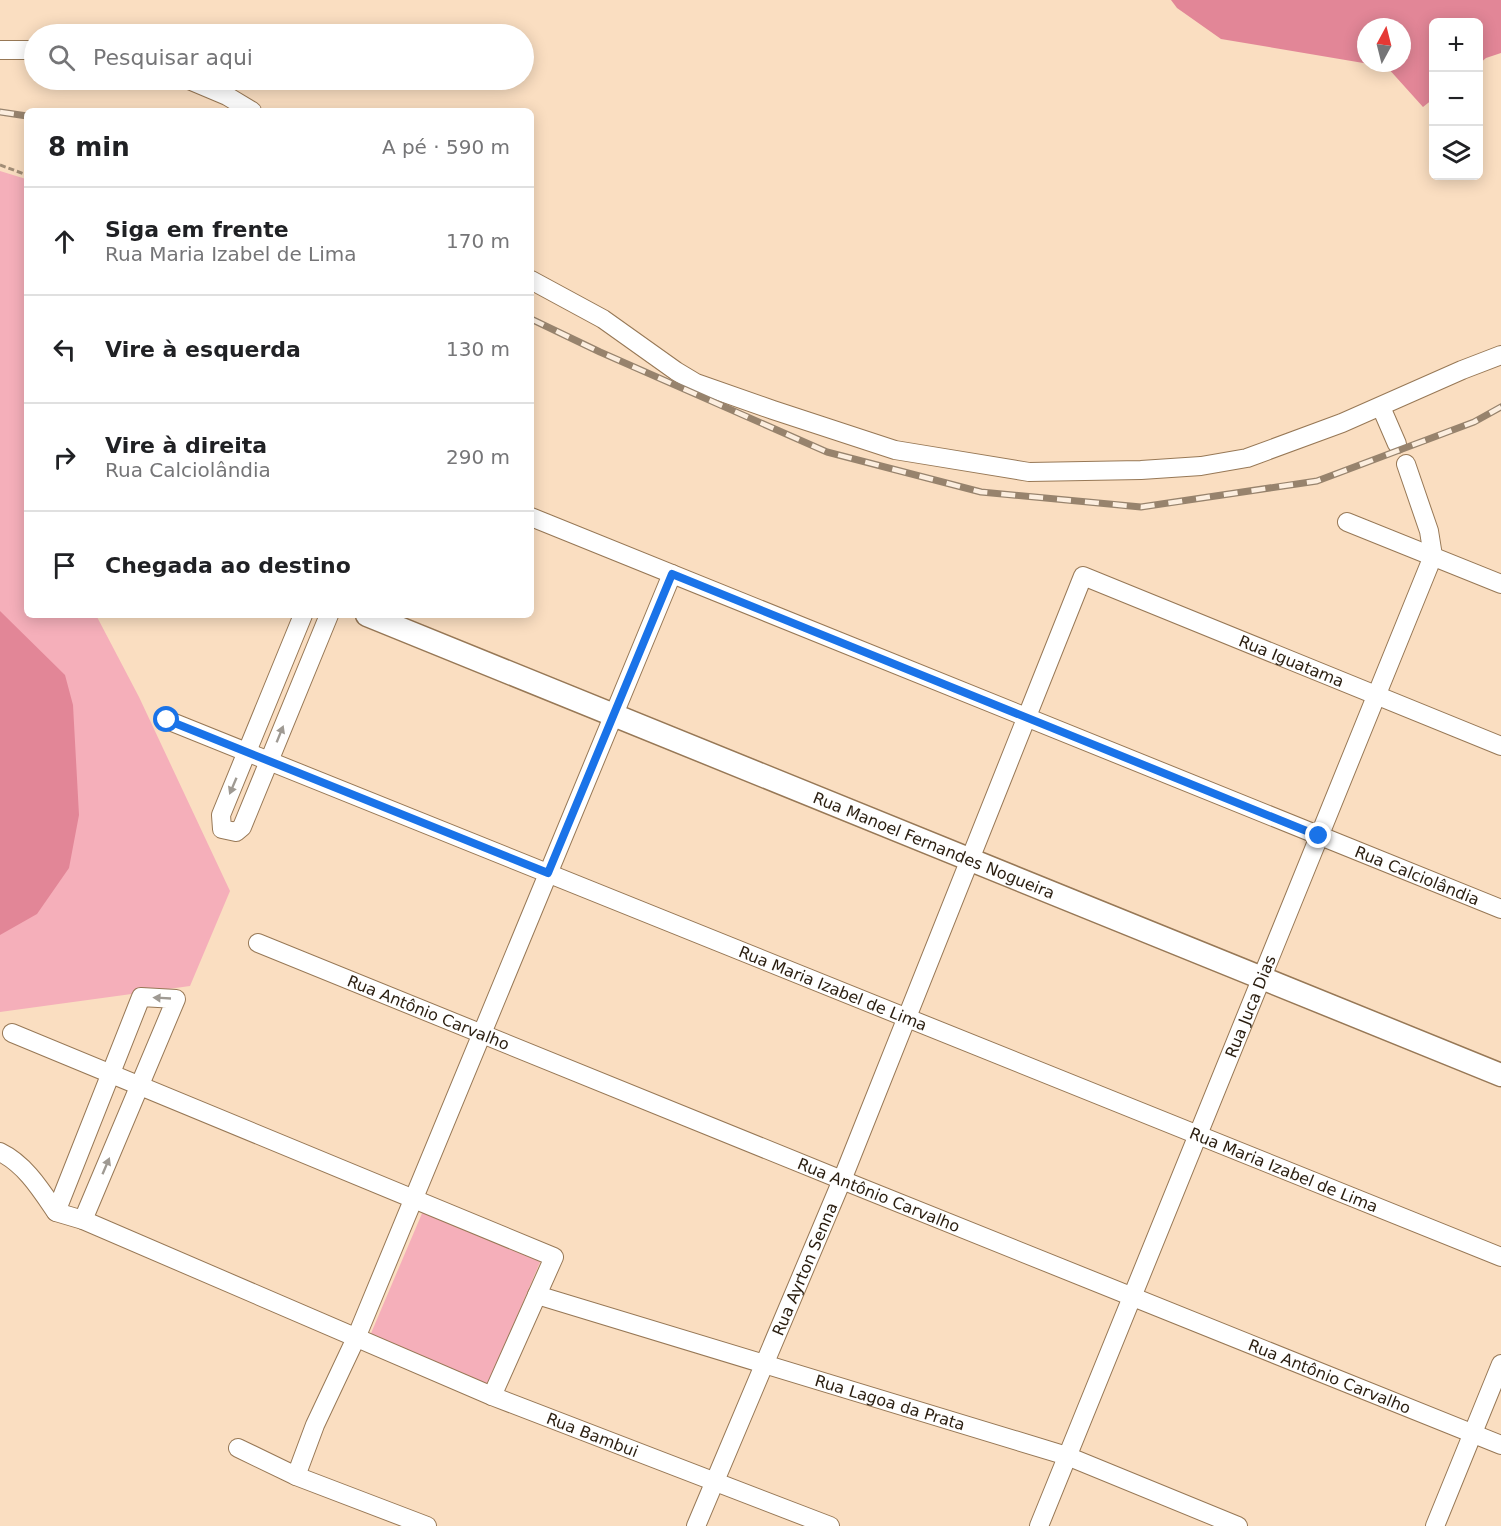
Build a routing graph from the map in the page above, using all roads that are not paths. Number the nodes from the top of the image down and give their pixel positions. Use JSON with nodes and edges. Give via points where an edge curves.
{"nodes":[{"id":1,"x":0,"y":50,"type":"edge"},
{"id":2,"x":24,"y":50,"type":"edge"},
{"id":3,"x":213,"y":90,"type":"edge"},
{"id":4,"x":247,"y":108,"type":"edge"},
{"id":5,"x":534,"y":282,"type":"edge"},
{"id":6,"x":1501,"y":355,"type":"edge"},
{"id":7,"x":1381,"y":407,"type":"junction"},
{"id":8,"x":1397,"y":444,"type":"dead end"},
{"id":9,"x":1406,"y":464,"type":"dead end"},
{"id":10,"x":534,"y":518,"type":"edge"},
{"id":11,"x":1347,"y":522,"type":"dead end"},
{"id":12,"x":1433,"y":556,"type":"junction"},
{"id":13,"x":672,"y":574,"type":"junction"},
{"id":14,"x":1083,"y":576,"type":"joint"},
{"id":15,"x":1501,"y":584,"type":"edge"},
{"id":16,"x":302,"y":618,"type":"edge"},
{"id":17,"x":328,"y":618,"type":"edge"},
{"id":18,"x":374,"y":618,"type":"edge"},
{"id":19,"x":1376,"y":695,"type":"junction"},
{"id":20,"x":614,"y":715,"type":"junction"},
{"id":21,"x":1027,"y":717,"type":"junction"},
{"id":22,"x":167,"y":720,"type":"dead end"},
{"id":23,"x":1501,"y":746,"type":"edge"},
{"id":24,"x":247,"y":752,"type":"junction"},
{"id":25,"x":269,"y":761,"type":"junction"},
{"id":26,"x":1319,"y":836,"type":"junction"},
{"id":27,"x":970,"y":859,"type":"junction"},
{"id":28,"x":548,"y":873,"type":"junction"},
{"id":29,"x":1501,"y":909,"type":"edge"},
{"id":30,"x":258,"y":943,"type":"dead end"},
{"id":31,"x":1261,"y":978,"type":"junction"},
{"id":32,"x":907,"y":1017,"type":"junction"},
{"id":33,"x":12,"y":1033,"type":"dead end"},
{"id":34,"x":482,"y":1034,"type":"junction"},
{"id":35,"x":111,"y":1074,"type":"junction"},
{"id":36,"x":1501,"y":1076,"type":"edge"},
{"id":37,"x":140,"y":1085,"type":"junction"},
{"id":38,"x":1198,"y":1134,"type":"junction"},
{"id":39,"x":0,"y":1152,"type":"edge"},
{"id":40,"x":842,"y":1180,"type":"junction"},
{"id":41,"x":414,"y":1199,"type":"junction"},
{"id":42,"x":56,"y":1212,"type":"junction"},
{"id":43,"x":83,"y":1220,"type":"junction"},
{"id":44,"x":1501,"y":1257,"type":"edge"},
{"id":45,"x":537,"y":1296,"type":"junction"},
{"id":46,"x":1132,"y":1297,"type":"junction"},
{"id":47,"x":356,"y":1338,"type":"junction"},
{"id":48,"x":764,"y":1364,"type":"junction"},
{"id":49,"x":1501,"y":1364,"type":"edge"},
{"id":50,"x":492,"y":1396,"type":"junction"},
{"id":51,"x":1473,"y":1434,"type":"junction"},
{"id":52,"x":1501,"y":1445,"type":"edge"},
{"id":53,"x":238,"y":1448,"type":"dead end"},
{"id":54,"x":1067,"y":1456,"type":"junction"},
{"id":55,"x":296,"y":1476,"type":"junction"},
{"id":56,"x":715,"y":1480,"type":"junction"},
{"id":57,"x":427,"y":1526,"type":"edge"},
{"id":58,"x":696,"y":1526,"type":"edge"},
{"id":59,"x":830,"y":1526,"type":"edge"},
{"id":60,"x":1039,"y":1526,"type":"edge"},
{"id":61,"x":1238,"y":1526,"type":"edge"},
{"id":62,"x":1435,"y":1526,"type":"edge"}],
"edges":[{"from":1,"to":2,"type":"street"},
{"from":3,"to":4,"type":"street"},
{"from":5,"to":7,"type":"street","via":[[603,319],[696,383],[895,450],[1029,472],[1141,470],[1248,458]]},
{"from":6,"to":7,"type":"street"},
{"from":7,"to":8,"type":"street"},
{"from":9,"to":12,"type":"street","via":[[1429,531]]},
{"from":10,"to":13,"type":"street","name":"Rua Calciolândia"},
{"from":11,"to":12,"type":"street"},
{"from":12,"to":15,"type":"street"},
{"from":12,"to":19,"type":"street","name":"Rua Juca Dias"},
{"from":13,"to":20,"type":"street"},
{"from":13,"to":21,"type":"street","name":"Rua Calciolândia"},
{"from":14,"to":19,"type":"street","name":"Rua Iguatama"},
{"from":14,"to":21,"type":"street","name":"Rua Ayrton Senna"},
{"from":16,"to":24,"type":"street"},
{"from":25,"to":17,"type":"street","one_way":true},
{"from":18,"to":20,"type":"street","name":"Rua Manoel Fernandes Nogueira"},
{"from":19,"to":23,"type":"street","name":"Rua Iguatama"},
{"from":19,"to":26,"type":"street","name":"Rua Juca Dias"},
{"from":20,"to":27,"type":"street","name":"Rua Manoel Fernandes Nogueira"},
{"from":20,"to":28,"type":"street"},
{"from":21,"to":26,"type":"street","name":"Rua Calciolândia"},
{"from":21,"to":27,"type":"street","name":"Rua Ayrton Senna"},
{"from":22,"to":24,"type":"street","name":"Rua Maria Izabel de Lima"},
{"from":24,"to":25,"type":"street","name":"Rua Maria Izabel de Lima"},
{"from":24,"to":25,"type":"street","one_way":true,"via":[[220,815],[222,829],[236,832],[242,828]]},
{"from":25,"to":28,"type":"street","name":"Rua Maria Izabel de Lima"},
{"from":26,"to":29,"type":"street","name":"Rua Calciolândia"},
{"from":26,"to":31,"type":"street","name":"Rua Juca Dias"},
{"from":27,"to":31,"type":"street","name":"Rua Manoel Fernandes Nogueira"},
{"from":27,"to":32,"type":"street","name":"Rua Ayrton Senna"},
{"from":28,"to":32,"type":"street","name":"Rua Maria Izabel de Lima"},
{"from":28,"to":34,"type":"street"},
{"from":30,"to":34,"type":"street","name":"Rua Antônio Carvalho"},
{"from":31,"to":36,"type":"street","name":"Rua Manoel Fernandes Nogueira"},
{"from":31,"to":38,"type":"street","name":"Rua Juca Dias"},
{"from":32,"to":38,"type":"street","name":"Rua Maria Izabel de Lima"},
{"from":32,"to":40,"type":"street","name":"Rua Ayrton Senna"},
{"from":33,"to":35,"type":"street"},
{"from":34,"to":40,"type":"street","name":"Rua Antônio Carvalho"},
{"from":34,"to":41,"type":"street"},
{"from":35,"to":37,"type":"street"},
{"from":37,"to":35,"type":"street","one_way":true,"via":[[176,999],[141,997]]},
{"from":35,"to":42,"type":"street"},
{"from":37,"to":41,"type":"street"},
{"from":43,"to":37,"type":"street","one_way":true},
{"from":38,"to":44,"type":"street","name":"Rua Maria Izabel de Lima"},
{"from":38,"to":46,"type":"street","name":"Rua Juca Dias"},
{"from":39,"to":42,"type":"street","via":[[15,1161]]},
{"from":40,"to":46,"type":"street","name":"Rua Antônio Carvalho"},
{"from":40,"to":48,"type":"street","name":"Rua Ayrton Senna"},
{"from":41,"to":45,"type":"street","via":[[554,1257]]},
{"from":41,"to":47,"type":"street"},
{"from":42,"to":43,"type":"street","name":"Rua Bambui"},
{"from":43,"to":47,"type":"street","name":"Rua Bambui"},
{"from":45,"to":48,"type":"street","name":"Rua Lagoa da Prata"},
{"from":45,"to":50,"type":"street"},
{"from":46,"to":51,"type":"street","name":"Rua Antônio Carvalho"},
{"from":46,"to":54,"type":"street","name":"Rua Juca Dias"},
{"from":47,"to":50,"type":"street","name":"Rua Bambui"},
{"from":47,"to":55,"type":"street"},
{"from":48,"to":54,"type":"street","name":"Rua Lagoa da Prata"},
{"from":48,"to":56,"type":"street","name":"Rua Ayrton Senna"},
{"from":49,"to":51,"type":"street"},
{"from":50,"to":56,"type":"street","name":"Rua Bambui"},
{"from":51,"to":52,"type":"street","name":"Rua Antônio Carvalho"},
{"from":51,"to":62,"type":"street"},
{"from":53,"to":55,"type":"street"},
{"from":54,"to":60,"type":"street","name":"Rua Juca Dias"},
{"from":54,"to":61,"type":"street","name":"Rua Lagoa da Prata"},
{"from":55,"to":57,"type":"street"},
{"from":56,"to":58,"type":"street","name":"Rua Ayrton Senna"},
{"from":56,"to":59,"type":"street","name":"Rua Bambui"}]}
